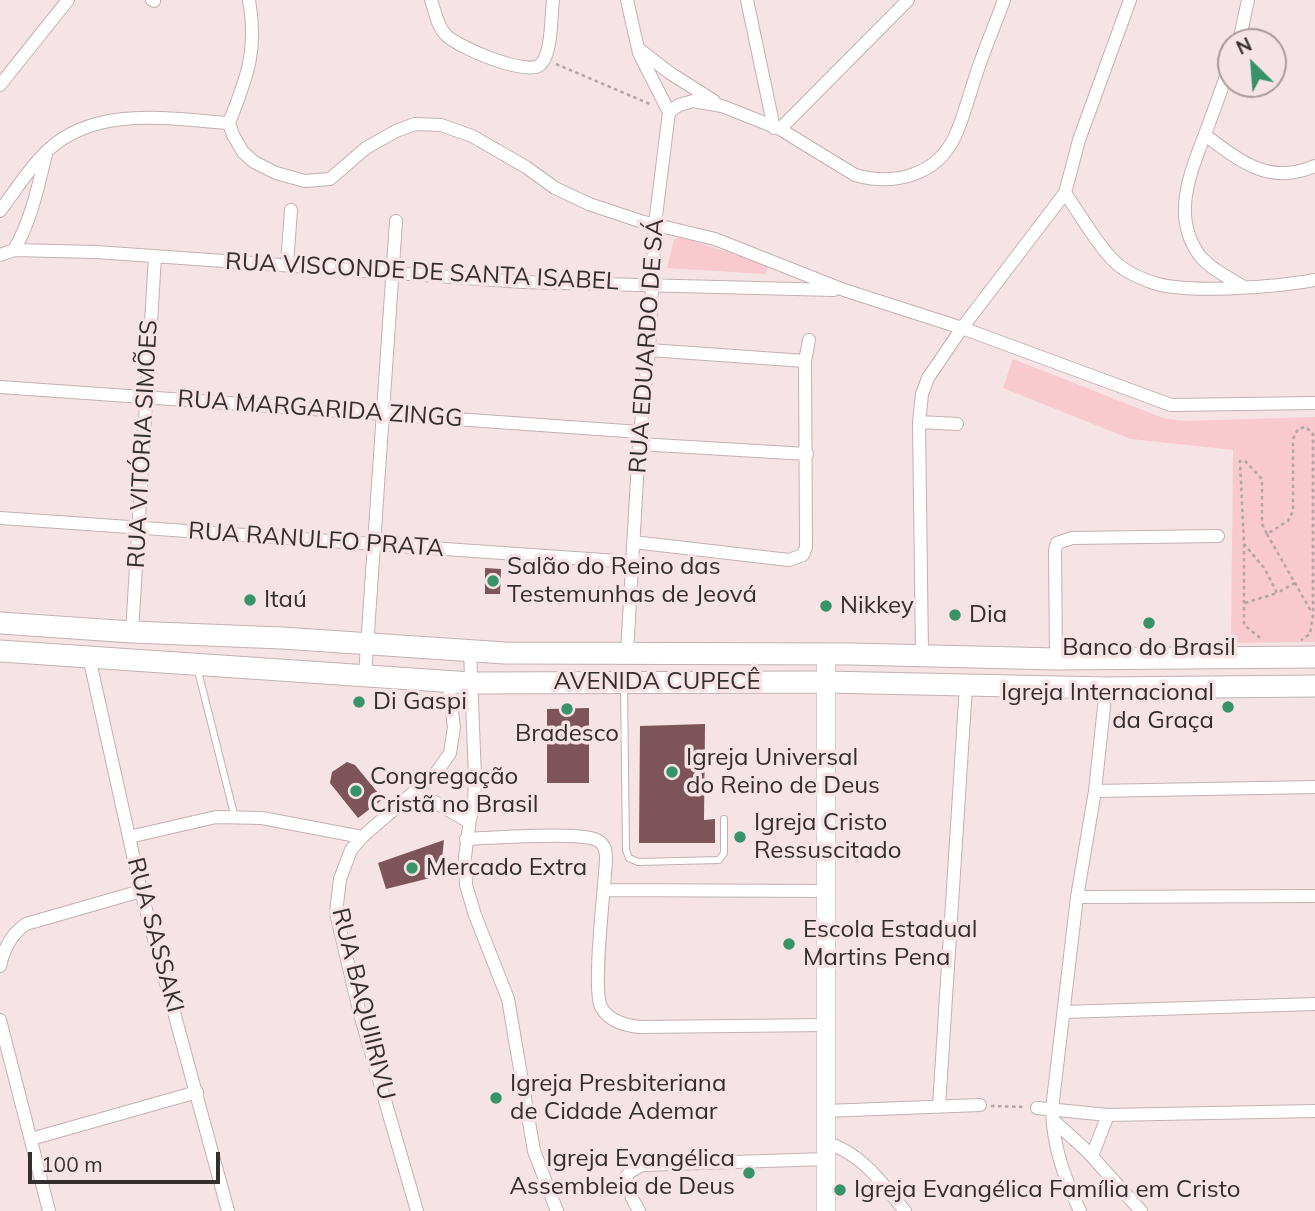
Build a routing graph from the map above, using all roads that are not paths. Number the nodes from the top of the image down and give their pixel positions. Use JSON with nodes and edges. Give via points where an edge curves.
{"nodes":[{"id":1,"x":68,"y":0,"type":"edge"},
{"id":2,"x":249,"y":0,"type":"edge"},
{"id":3,"x":431,"y":0,"type":"edge"},
{"id":4,"x":553,"y":0,"type":"edge"},
{"id":5,"x":627,"y":0,"type":"edge"},
{"id":6,"x":747,"y":0,"type":"edge"},
{"id":7,"x":908,"y":0,"type":"edge"},
{"id":8,"x":1004,"y":0,"type":"edge"},
{"id":9,"x":1130,"y":0,"type":"edge"},
{"id":10,"x":1248,"y":0,"type":"edge"},
{"id":11,"x":1242,"y":28,"type":"edge"},
{"id":12,"x":637,"y":47,"type":"junction"},
{"id":13,"x":1,"y":85,"type":"edge"},
{"id":14,"x":1218,"y":98,"type":"edge"},
{"id":15,"x":722,"y":106,"type":"junction"},
{"id":16,"x":669,"y":112,"type":"junction"},
{"id":17,"x":229,"y":123,"type":"junction"},
{"id":18,"x":777,"y":128,"type":"junction"},
{"id":19,"x":1205,"y":135,"type":"junction"},
{"id":20,"x":46,"y":152,"type":"junction"},
{"id":21,"x":1315,"y":166,"type":"edge"},
{"id":22,"x":1065,"y":193,"type":"junction"},
{"id":23,"x":291,"y":210,"type":"dead end"},
{"id":24,"x":0,"y":211,"type":"edge"},
{"id":25,"x":396,"y":221,"type":"dead end"},
{"id":26,"x":655,"y":223,"type":"junction"},
{"id":27,"x":14,"y":250,"type":"junction"},
{"id":28,"x":0,"y":255,"type":"edge"},
{"id":29,"x":155,"y":257,"type":"junction"},
{"id":30,"x":287,"y":264,"type":"junction"},
{"id":31,"x":392,"y":275,"type":"junction"},
{"id":32,"x":1315,"y":280,"type":"edge"},
{"id":33,"x":652,"y":285,"type":"junction"},
{"id":34,"x":1244,"y":287,"type":"junction"},
{"id":35,"x":844,"y":290,"type":"junction"},
{"id":36,"x":962,"y":328,"type":"junction"},
{"id":37,"x":809,"y":340,"type":"dead end"},
{"id":38,"x":649,"y":350,"type":"junction"},
{"id":39,"x":805,"y":362,"type":"junction"},
{"id":40,"x":0,"y":387,"type":"edge"},
{"id":41,"x":145,"y":397,"type":"junction"},
{"id":42,"x":1315,"y":403,"type":"edge"},
{"id":43,"x":382,"y":413,"type":"junction"},
{"id":44,"x":919,"y":422,"type":"junction"},
{"id":45,"x":957,"y":424,"type":"dead end"},
{"id":46,"x":640,"y":438,"type":"junction"},
{"id":47,"x":807,"y":454,"type":"junction"},
{"id":48,"x":0,"y":518,"type":"edge"},
{"id":49,"x":138,"y":527,"type":"junction"},
{"id":50,"x":1217,"y":536,"type":"dead end"},
{"id":51,"x":634,"y":542,"type":"junction"},
{"id":52,"x":373,"y":545,"type":"junction"},
{"id":53,"x":632,"y":562,"type":"junction"},
{"id":54,"x":0,"y":623,"type":"edge"},
{"id":55,"x":132,"y":632,"type":"junction"},
{"id":56,"x":367,"y":643,"type":"junction"},
{"id":57,"x":0,"y":651,"type":"edge"},
{"id":58,"x":470,"y":651,"type":"junction"},
{"id":59,"x":627,"y":653,"type":"junction"},
{"id":60,"x":825,"y":654,"type":"junction"},
{"id":61,"x":922,"y":656,"type":"junction"},
{"id":62,"x":89,"y":657,"type":"junction"},
{"id":63,"x":1315,"y":657,"type":"edge"},
{"id":64,"x":1056,"y":659,"type":"junction"},
{"id":65,"x":197,"y":663,"type":"junction"},
{"id":66,"x":365,"y":676,"type":"junction"},
{"id":67,"x":448,"y":681,"type":"junction"},
{"id":68,"x":825,"y":682,"type":"junction"},
{"id":69,"x":471,"y":683,"type":"junction"},
{"id":70,"x":624,"y":683,"type":"junction"},
{"id":71,"x":966,"y":686,"type":"junction"},
{"id":72,"x":1315,"y":686,"type":"edge"},
{"id":73,"x":1106,"y":688,"type":"junction"},
{"id":74,"x":450,"y":753,"type":"junction"},
{"id":75,"x":475,"y":758,"type":"junction"},
{"id":76,"x":436,"y":774,"type":"junction"},
{"id":77,"x":1315,"y":787,"type":"edge"},
{"id":78,"x":1095,"y":791,"type":"junction"},
{"id":79,"x":409,"y":797,"type":"junction"},
{"id":80,"x":433,"y":801,"type":"junction"},
{"id":81,"x":235,"y":817,"type":"junction"},
{"id":82,"x":724,"y":818,"type":"dead end"},
{"id":83,"x":469,"y":822,"type":"junction"},
{"id":84,"x":129,"y":837,"type":"junction"},
{"id":85,"x":362,"y":837,"type":"junction"},
{"id":86,"x":467,"y":839,"type":"junction"},
{"id":87,"x":604,"y":890,"type":"junction"},
{"id":88,"x":141,"y":891,"type":"junction"},
{"id":89,"x":826,"y":891,"type":"junction"},
{"id":90,"x":1315,"y":896,"type":"edge"},
{"id":91,"x":1077,"y":897,"type":"junction"},
{"id":92,"x":0,"y":966,"type":"edge"},
{"id":93,"x":1315,"y":1004,"type":"edge"},
{"id":94,"x":1064,"y":1012,"type":"junction"},
{"id":95,"x":0,"y":1020,"type":"edge"},
{"id":96,"x":827,"y":1025,"type":"junction"},
{"id":97,"x":197,"y":1092,"type":"junction"},
{"id":98,"x":980,"y":1105,"type":"road end"},
{"id":99,"x":939,"y":1106,"type":"junction"},
{"id":100,"x":1037,"y":1108,"type":"road end"},
{"id":101,"x":826,"y":1111,"type":"junction"},
{"id":102,"x":1315,"y":1111,"type":"edge"},
{"id":103,"x":1053,"y":1114,"type":"junction"},
{"id":104,"x":1108,"y":1115,"type":"junction"},
{"id":105,"x":31,"y":1139,"type":"junction"},
{"id":106,"x":825,"y":1151,"type":"junction"},
{"id":107,"x":1092,"y":1156,"type":"junction"},
{"id":108,"x":49,"y":1211,"type":"edge"},
{"id":109,"x":228,"y":1211,"type":"edge"},
{"id":110,"x":417,"y":1211,"type":"edge"},
{"id":111,"x":557,"y":1211,"type":"edge"},
{"id":112,"x":639,"y":1211,"type":"edge"},
{"id":113,"x":826,"y":1211,"type":"edge"},
{"id":114,"x":905,"y":1211,"type":"edge"},
{"id":115,"x":1080,"y":1211,"type":"edge"},
{"id":116,"x":1141,"y":1211,"type":"edge"}],
"edges":[{"from":1,"to":13,"type":"street"},
{"from":2,"to":17,"type":"street","via":[[252,58]]},
{"from":3,"to":4,"type":"street","via":[[442,30],[458,45],[526,69],[539,67],[545,59]]},
{"from":5,"to":12,"type":"street"},
{"from":6,"to":18,"type":"street"},
{"from":7,"to":18,"type":"street"},
{"from":8,"to":18,"type":"street","via":[[954,139],[941,156],[915,175],[897,180],[855,175]]},
{"from":9,"to":22,"type":"street","via":[[1079,140]]},
{"from":10,"to":11,"type":"street"},
{"from":12,"to":15,"type":"street"},
{"from":12,"to":16,"type":"street"},
{"from":14,"to":19,"type":"street"},
{"from":15,"to":16,"type":"street","via":[[693,101]]},
{"from":15,"to":18,"type":"street"},
{"from":16,"to":26,"type":"street","name":"RUA EDUARDO DE SÁ"},
{"from":17,"to":20,"type":"street","via":[[113,120],[84,128]]},
{"from":17,"to":26,"type":"street","via":[[243,152],[254,162],[306,181],[330,178],[366,148],[396,131],[415,124],[441,125],[472,136],[571,196],[621,216]]},
{"from":19,"to":21,"type":"street","via":[[1243,163],[1265,171]]},
{"from":19,"to":34,"type":"street","via":[[1187,181],[1185,217],[1201,257]]},
{"from":20,"to":24,"type":"street"},
{"from":20,"to":27,"type":"street","via":[[32,209]]},
{"from":22,"to":34,"type":"street","via":[[1099,243],[1124,269],[1155,284]]},
{"from":22,"to":36,"type":"street"},
{"from":23,"to":30,"type":"street"},
{"from":25,"to":31,"type":"street"},
{"from":26,"to":33,"type":"street","name":"RUA EDUARDO DE SÁ"},
{"from":26,"to":35,"type":"street","via":[[715,239]]},
{"from":27,"to":28,"type":"street","name":"RUA VISCONDE DE SANTA ISABEL"},
{"from":27,"to":29,"type":"street","name":"RUA VISCONDE DE SANTA ISABEL"},
{"from":29,"to":30,"type":"street","name":"RUA VISCONDE DE SANTA ISABEL"},
{"from":29,"to":41,"type":"street","name":"RUA VITÓRIA SIMÕES"},
{"from":30,"to":31,"type":"street","name":"RUA VISCONDE DE SANTA ISABEL"},
{"from":31,"to":33,"type":"street","name":"RUA VISCONDE DE SANTA ISABEL"},
{"from":31,"to":43,"type":"street"},
{"from":32,"to":34,"type":"street"},
{"from":33,"to":35,"type":"street","name":"RUA VISCONDE DE SANTA ISABEL"},
{"from":33,"to":38,"type":"street","name":"RUA EDUARDO DE SÁ"},
{"from":35,"to":36,"type":"street"},
{"from":36,"to":42,"type":"street","via":[[1171,405]]},
{"from":36,"to":44,"type":"street","via":[[928,378]]},
{"from":37,"to":39,"type":"street"},
{"from":38,"to":39,"type":"street"},
{"from":38,"to":46,"type":"street","name":"RUA EDUARDO DE SÁ"},
{"from":39,"to":47,"type":"street"},
{"from":40,"to":41,"type":"street","name":"RUA MARGARIDA ZINGG"},
{"from":41,"to":43,"type":"street","name":"RUA MARGARIDA ZINGG"},
{"from":41,"to":49,"type":"street","name":"RUA VITÓRIA SIMÕES"},
{"from":43,"to":46,"type":"street","name":"RUA MARGARIDA ZINGG"},
{"from":43,"to":52,"type":"street"},
{"from":44,"to":45,"type":"street"},
{"from":44,"to":61,"type":"street"},
{"from":46,"to":47,"type":"street","name":"RUA MARGARIDA ZINGG"},
{"from":46,"to":51,"type":"street","name":"RUA EDUARDO DE SÁ"},
{"from":47,"to":51,"type":"street","via":[[806,547],[801,557],[789,560]]},
{"from":48,"to":49,"type":"street","name":"RUA RANULFO PRATA"},
{"from":49,"to":52,"type":"street","name":"RUA RANULFO PRATA"},
{"from":49,"to":55,"type":"street","name":"RUA VITÓRIA SIMÕES"},
{"from":50,"to":64,"type":"street","via":[[1061,540],[1055,545]]},
{"from":51,"to":53,"type":"street","name":"RUA EDUARDO DE SÁ"},
{"from":52,"to":53,"type":"street","name":"RUA RANULFO PRATA"},
{"from":52,"to":56,"type":"street"},
{"from":53,"to":59,"type":"street","name":"RUA EDUARDO DE SÁ"},
{"from":54,"to":55,"type":"main road","name":"AVENIDA CUPECÊ"},
{"from":55,"to":56,"type":"main road","name":"AVENIDA CUPECÊ"},
{"from":56,"to":58,"type":"main road","name":"AVENIDA CUPECÊ"},
{"from":56,"to":66,"type":"street"},
{"from":57,"to":62,"type":"main road","name":"AVENIDA CUPECÊ"},
{"from":58,"to":59,"type":"main road","name":"AVENIDA CUPECÊ"},
{"from":58,"to":69,"type":"street"},
{"from":59,"to":60,"type":"main road","name":"AVENIDA CUPECÊ"},
{"from":60,"to":61,"type":"main road","name":"AVENIDA CUPECÊ"},
{"from":60,"to":68,"type":"street"},
{"from":61,"to":64,"type":"main road","name":"AVENIDA CUPECÊ"},
{"from":62,"to":65,"type":"main road","name":"AVENIDA CUPECÊ"},
{"from":62,"to":84,"type":"street","name":"RUA SASSAKI"},
{"from":63,"to":64,"type":"main road","name":"AVENIDA CUPECÊ"},
{"from":65,"to":66,"type":"main road","name":"AVENIDA CUPECÊ"},
{"from":65,"to":81,"type":"lane"},
{"from":66,"to":67,"type":"main road","name":"AVENIDA CUPECÊ"},
{"from":67,"to":69,"type":"main road","name":"AVENIDA CUPECÊ"},
{"from":67,"to":74,"type":"street","name":"RUA BAQUIIRIVU","via":[[454,727]]},
{"from":68,"to":70,"type":"main road","name":"AVENIDA CUPECÊ"},
{"from":68,"to":71,"type":"main road","name":"AVENIDA CUPECÊ"},
{"from":68,"to":89,"type":"street"},
{"from":69,"to":70,"type":"main road","name":"AVENIDA CUPECÊ"},
{"from":69,"to":75,"type":"street"},
{"from":70,"to":82,"type":"lane","via":[[629,858],[638,862],[719,860],[724,853]]},
{"from":71,"to":73,"type":"main road","name":"AVENIDA CUPECÊ"},
{"from":71,"to":99,"type":"street"},
{"from":72,"to":73,"type":"main road","name":"AVENIDA CUPECÊ"},
{"from":73,"to":78,"type":"street"},
{"from":74,"to":75,"type":"street","via":[[466,750]]},
{"from":74,"to":76,"type":"street","name":"RUA BAQUIIRIVU"},
{"from":75,"to":83,"type":"street"},
{"from":76,"to":79,"type":"street","name":"RUA BAQUIIRIVU"},
{"from":76,"to":80,"type":"street"},
{"from":77,"to":78,"type":"street"},
{"from":78,"to":91,"type":"street"},
{"from":79,"to":80,"type":"street"},
{"from":79,"to":85,"type":"street","name":"RUA BAQUIIRIVU"},
{"from":80,"to":83,"type":"street"},
{"from":81,"to":84,"type":"street","via":[[216,817]]},
{"from":81,"to":85,"type":"street"},
{"from":83,"to":86,"type":"street"},
{"from":84,"to":88,"type":"street","name":"RUA SASSAKI"},
{"from":85,"to":110,"type":"street","name":"RUA BAQUIIRIVU","via":[[344,866],[336,913]]},
{"from":86,"to":87,"type":"street","via":[[579,836],[598,840],[606,849]]},
{"from":86,"to":111,"type":"street","via":[[466,885],[508,999],[534,1151]]},
{"from":87,"to":89,"type":"street"},
{"from":87,"to":96,"type":"street","via":[[597,989],[609,1016],[639,1027]]},
{"from":88,"to":92,"type":"street","via":[[26,924],[7,944]]},
{"from":88,"to":97,"type":"street","name":"RUA SASSAKI"},
{"from":89,"to":96,"type":"street"},
{"from":90,"to":91,"type":"street"},
{"from":91,"to":94,"type":"street"},
{"from":93,"to":94,"type":"street"},
{"from":94,"to":103,"type":"street"},
{"from":95,"to":105,"type":"street"},
{"from":96,"to":101,"type":"street"},
{"from":97,"to":105,"type":"street"},
{"from":97,"to":109,"type":"street","name":"RUA SASSAKI"},
{"from":98,"to":99,"type":"street"},
{"from":99,"to":101,"type":"street"},
{"from":100,"to":103,"type":"street"},
{"from":101,"to":106,"type":"street"},
{"from":102,"to":104,"type":"street"},
{"from":103,"to":104,"type":"street"},
{"from":103,"to":107,"type":"street"},
{"from":103,"to":115,"type":"street","via":[[1057,1153]]},
{"from":104,"to":107,"type":"street"},
{"from":105,"to":108,"type":"street"},
{"from":106,"to":112,"type":"street","via":[[636,1167],[628,1173],[628,1188]]},
{"from":106,"to":113,"type":"street"},
{"from":106,"to":114,"type":"street","via":[[842,1147],[855,1155]]},
{"from":107,"to":116,"type":"street"}]}
